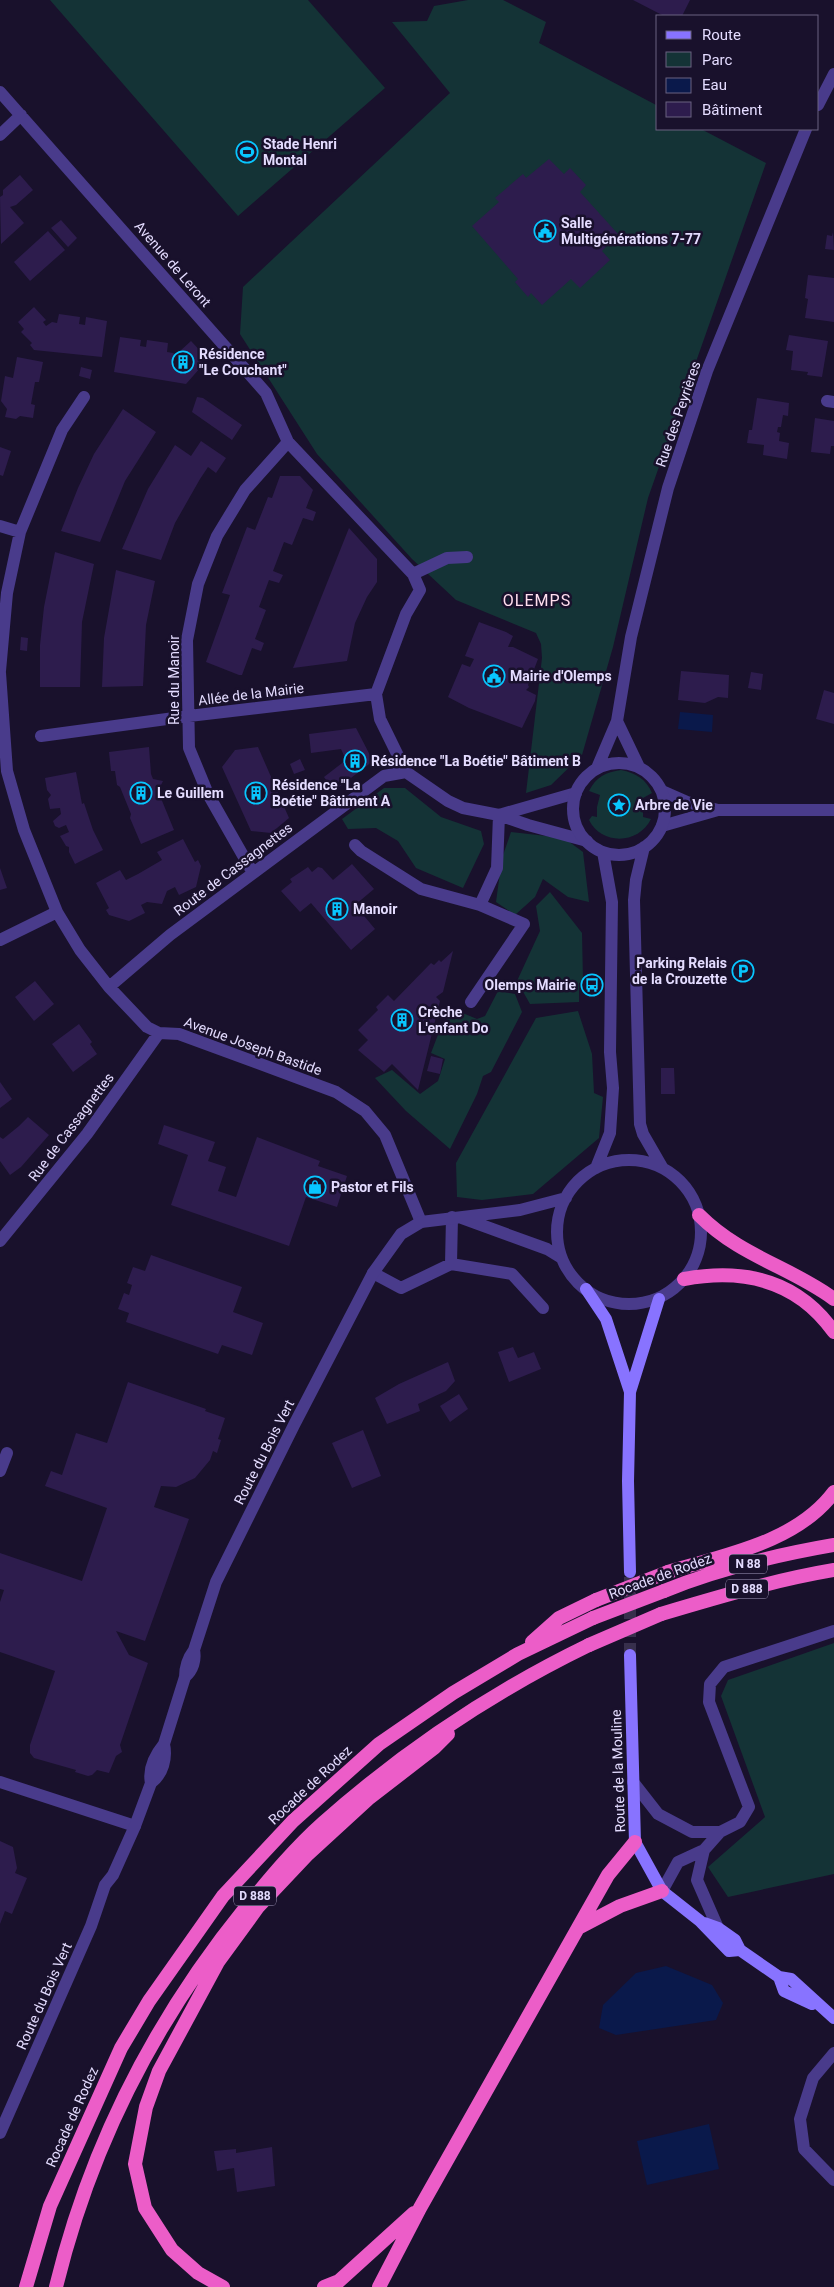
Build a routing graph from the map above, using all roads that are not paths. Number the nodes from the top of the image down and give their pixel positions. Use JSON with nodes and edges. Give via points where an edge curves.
{"nodes":[{"id":1,"x":832,"y":81,"type":"edge"},
{"id":2,"x":0,"y":92,"type":"edge"},
{"id":3,"x":819,"y":103,"type":"edge"},
{"id":4,"x":21,"y":115,"type":"junction"},
{"id":5,"x":806,"y":130,"type":"edge"},
{"id":6,"x":0,"y":135,"type":"edge"},
{"id":7,"x":84,"y":397,"type":"dead end"},
{"id":8,"x":288,"y":442,"type":"junction"},
{"id":9,"x":0,"y":526,"type":"edge"},
{"id":10,"x":20,"y":532,"type":"junction"},
{"id":11,"x":467,"y":557,"type":"dead end"},
{"id":12,"x":413,"y":574,"type":"junction"},
{"id":13,"x":0,"y":672,"type":"edge"},
{"id":14,"x":376,"y":694,"type":"junction"},
{"id":15,"x":189,"y":716,"type":"junction"},
{"id":16,"x":617,"y":721,"type":"junction"},
{"id":17,"x":41,"y":736,"type":"dead end"},
{"id":18,"x":2,"y":738,"type":"edge"},
{"id":19,"x":639,"y":767,"type":"junction"},
{"id":20,"x":597,"y":768,"type":"junction"},
{"id":21,"x":406,"y":772,"type":"junction"},
{"id":22,"x":662,"y":791,"type":"junction"},
{"id":23,"x":576,"y":793,"type":"junction"},
{"id":24,"x":718,"y":810,"type":"junction"},
{"id":25,"x":834,"y":810,"type":"edge"},
{"id":26,"x":499,"y":815,"type":"junction"},
{"id":27,"x":662,"y":826,"type":"junction"},
{"id":28,"x":587,"y":841,"type":"junction"},
{"id":29,"x":355,"y":845,"type":"dead end"},
{"id":30,"x":644,"y":848,"type":"junction"},
{"id":31,"x":603,"y":852,"type":"junction"},
{"id":32,"x":253,"y":873,"type":"junction"},
{"id":33,"x":480,"y":905,"type":"junction"},
{"id":34,"x":57,"y":912,"type":"junction"},
{"id":35,"x":0,"y":940,"type":"edge"},
{"id":36,"x":109,"y":987,"type":"junction"},
{"id":37,"x":471,"y":1002,"type":"dead end"},
{"id":38,"x":159,"y":1033,"type":"junction"},
{"id":39,"x":662,"y":1167,"type":"junction"},
{"id":40,"x":596,"y":1168,"type":"junction"},
{"id":41,"x":566,"y":1198,"type":"junction"},
{"id":42,"x":699,"y":1216,"type":"junction"},
{"id":43,"x":456,"y":1217,"type":"junction"},
{"id":44,"x":421,"y":1222,"type":"junction"},
{"id":45,"x":1,"y":1237,"type":"edge"},
{"id":46,"x":560,"y":1257,"type":"junction"},
{"id":47,"x":451,"y":1264,"type":"junction"},
{"id":48,"x":374,"y":1273,"type":"junction"},
{"id":49,"x":684,"y":1279,"type":"junction"},
{"id":50,"x":586,"y":1289,"type":"junction"},
{"id":51,"x":659,"y":1299,"type":"junction"},
{"id":52,"x":834,"y":1299,"type":"edge"},
{"id":53,"x":543,"y":1308,"type":"dead end"},
{"id":54,"x":834,"y":1332,"type":"edge"},
{"id":55,"x":630,"y":1392,"type":"junction"},
{"id":56,"x":7,"y":1453,"type":"dead end"},
{"id":57,"x":0,"y":1471,"type":"edge"},
{"id":58,"x":834,"y":1492,"type":"edge"},
{"id":59,"x":834,"y":1545,"type":"edge"},
{"id":60,"x":834,"y":1570,"type":"edge"},
{"id":61,"x":630,"y":1572,"type":"tunnel mouth"},
{"id":62,"x":834,"y":1631,"type":"edge"},
{"id":63,"x":518,"y":1654,"type":"junction"},
{"id":64,"x":630,"y":1655,"type":"tunnel mouth"},
{"id":65,"x":474,"y":1708,"type":"junction"},
{"id":66,"x":0,"y":1782,"type":"edge"},
{"id":67,"x":633,"y":1782,"type":"junction"},
{"id":68,"x":135,"y":1826,"type":"junction"},
{"id":69,"x":720,"y":1832,"type":"junction"},
{"id":70,"x":635,"y":1842,"type":"junction"},
{"id":71,"x":704,"y":1850,"type":"junction"},
{"id":72,"x":662,"y":1891,"type":"junction"},
{"id":73,"x":700,"y":1921,"type":"junction"},
{"id":74,"x":578,"y":1928,"type":"junction"},
{"id":75,"x":718,"y":1928,"type":"junction"},
{"id":76,"x":740,"y":1950,"type":"junction"},
{"id":77,"x":834,"y":2018,"type":"edge"},
{"id":78,"x":834,"y":2053,"type":"edge"},
{"id":79,"x":0,"y":2133,"type":"edge"},
{"id":80,"x":834,"y":2180,"type":"edge"},
{"id":81,"x":420,"y":2208,"type":"junction"},
{"id":82,"x":26,"y":2287,"type":"edge"},
{"id":83,"x":56,"y":2287,"type":"edge"},
{"id":84,"x":223,"y":2287,"type":"edge"},
{"id":85,"x":324,"y":2287,"type":"edge"},
{"id":86,"x":379,"y":2287,"type":"edge"}],
"edges":[{"from":1,"to":3,"type":"street"},
{"from":2,"to":4,"type":"street","name":"Avenue de Leront"},
{"from":4,"to":6,"type":"street"},
{"from":4,"to":8,"type":"street","name":"Avenue de Leront","via":[[266,393]]},
{"from":5,"to":16,"type":"street","name":"Rue des Peyrières","via":[[707,371],[668,488],[631,637]]},
{"from":7,"to":10,"type":"street","name":"Avenue Joseph Bastide","via":[[62,430]]},
{"from":8,"to":12,"type":"street"},
{"from":8,"to":15,"type":"street","name":"Rue du Manoir","via":[[246,490],[217,536],[198,584],[187,640]]},
{"from":9,"to":10,"type":"street"},
{"from":10,"to":13,"type":"street","name":"Avenue Joseph Bastide","via":[[7,593]]},
{"from":11,"to":12,"type":"street","via":[[447,558]]},
{"from":12,"to":14,"type":"street","via":[[420,590],[406,614]]},
{"from":13,"to":18,"type":"street","name":"Avenue Joseph Bastide"},
{"from":14,"to":15,"type":"street","name":"Allée de la Mairie"},
{"from":14,"to":21,"type":"street","via":[[380,719]]},
{"from":15,"to":17,"type":"street","name":"Allée de la Mairie"},
{"from":15,"to":32,"type":"street","name":"Rue du Manoir","via":[[189,748],[208,794]]},
{"from":16,"to":19,"type":"street"},
{"from":16,"to":20,"type":"street","name":"Rue des Peyrières"},
{"from":18,"to":34,"type":"street","name":"Avenue Joseph Bastide","via":[[7,771],[24,830]]},
{"from":19,"to":20,"type":"street","via":[[611,763]]},
{"from":19,"to":22,"type":"street"},
{"from":20,"to":23,"type":"street","via":[[588,774]]},
{"from":21,"to":26,"type":"street","via":[[448,802]]},
{"from":21,"to":32,"type":"street","name":"Route de Cassagnettes","via":[[384,776]]},
{"from":22,"to":24,"type":"street"},
{"from":22,"to":27,"type":"street","via":[[665,815]]},
{"from":23,"to":26,"type":"street"},
{"from":23,"to":28,"type":"street","via":[[574,819]]},
{"from":24,"to":25,"type":"street"},
{"from":24,"to":27,"type":"street"},
{"from":26,"to":28,"type":"street"},
{"from":26,"to":33,"type":"street","via":[[497,868]]},
{"from":27,"to":30,"type":"street"},
{"from":28,"to":31,"type":"street"},
{"from":29,"to":33,"type":"street","via":[[421,889]]},
{"from":30,"to":31,"type":"street","via":[[631,853]]},
{"from":30,"to":39,"type":"street","via":[[634,900],[639,1097],[643,1134]]},
{"from":31,"to":40,"type":"street","via":[[612,902],[610,1052],[613,1088],[610,1133]]},
{"from":32,"to":36,"type":"street","name":"Route de Cassagnettes","via":[[170,935]]},
{"from":33,"to":37,"type":"street","via":[[524,924]]},
{"from":34,"to":35,"type":"street"},
{"from":34,"to":36,"type":"street","name":"Avenue Joseph Bastide","via":[[80,950]]},
{"from":36,"to":38,"type":"street","name":"Avenue Joseph Bastide","via":[[147,1027]]},
{"from":38,"to":44,"type":"street","name":"Avenue Joseph Bastide","via":[[179,1034],[336,1092],[365,1111],[385,1135]]},
{"from":38,"to":45,"type":"street","name":"Rue de Cassagnettes","via":[[87,1134]]},
{"from":39,"to":40,"type":"street","via":[[620,1160]]},
{"from":39,"to":42,"type":"street","via":[[687,1189]]},
{"from":40,"to":41,"type":"street","via":[[579,1181]]},
{"from":41,"to":43,"type":"street","via":[[526,1209]]},
{"from":41,"to":46,"type":"street","via":[[557,1231]]},
{"from":42,"to":49,"type":"street","via":[[698,1251]]},
{"from":42,"to":52,"type":"highway","via":[[735,1245]]},
{"from":43,"to":44,"type":"street"},
{"from":43,"to":46,"type":"street","via":[[547,1249]]},
{"from":43,"to":47,"type":"street"},
{"from":44,"to":48,"type":"street","name":"Route du Bois Vert","via":[[401,1234]]},
{"from":46,"to":50,"type":"street"},
{"from":47,"to":48,"type":"street","via":[[401,1288]]},
{"from":47,"to":53,"type":"street","via":[[512,1274]]},
{"from":48,"to":68,"type":"street","name":"Route du Bois Vert","via":[[216,1582],[194,1650],[196,1657],[164,1744],[166,1754],[159,1777],[151,1783]]},
{"from":49,"to":51,"type":"street"},
{"from":49,"to":54,"type":"highway","via":[[725,1274],[764,1280],[802,1300]]},
{"from":50,"to":51,"type":"street","via":[[604,1300],[622,1304]]},
{"from":50,"to":55,"type":"main road","via":[[606,1318]]},
{"from":51,"to":55,"type":"main road"},
{"from":55,"to":61,"type":"main road"},
{"from":56,"to":57,"type":"street"},
{"from":58,"to":63,"type":"highway","bridge":true,"via":[[799,1524],[744,1549],[668,1572],[596,1600],[559,1618]]},
{"from":59,"to":63,"type":"highway","name":"Rocade de Rodez","number":"N 88","bridge":true,"via":[[698,1578],[593,1618]]},
{"from":60,"to":65,"type":"highway","number":"D 888","bridge":true,"via":[[733,1592],[661,1614],[520,1680]]},
{"from":62,"to":69,"type":"street","via":[[724,1667],[710,1684],[709,1702],[749,1807],[740,1822]]},
{"from":63,"to":82,"type":"highway","name":"Rocade de Rodez","number":"D 888","via":[[453,1692],[379,1744],[293,1821],[223,1896],[149,2001],[121,2048],[50,2206]]},
{"from":64,"to":67,"type":"main road","name":"Route de la Mouline"},
{"from":65,"to":83,"type":"highway","number":"D 888","via":[[398,1760],[322,1824],[278,1869],[214,1946],[178,1999],[138,2069],[102,2144],[79,2207]]},
{"from":65,"to":84,"type":"highway","via":[[434,1748],[368,1800],[308,1854],[258,1907],[218,1962],[159,2070],[146,2107],[135,2164],[144,2208],[172,2250],[198,2273]]},
{"from":66,"to":68,"type":"street"},
{"from":67,"to":69,"type":"street","via":[[658,1814],[692,1832]]},
{"from":67,"to":70,"type":"main road","name":"Route de la Mouline"},
{"from":68,"to":79,"type":"street","name":"Route du Bois Vert","via":[[113,1875],[114,1882],[100,1916],[91,1926]]},
{"from":69,"to":71,"type":"street"},
{"from":70,"to":72,"type":"main road","name":"Route de la Mouline"},
{"from":70,"to":74,"type":"highway","via":[[608,1875]]},
{"from":71,"to":72,"type":"street","via":[[678,1862]]},
{"from":71,"to":75,"type":"street","via":[[697,1880]]},
{"from":72,"to":73,"type":"main road","name":"Route de la Mouline"},
{"from":72,"to":74,"type":"highway","via":[[620,1906]]},
{"from":73,"to":75,"type":"main road","name":"Route de la Mouline"},
{"from":73,"to":76,"type":"main road","name":"Route de la Mouline","via":[[729,1951]]},
{"from":74,"to":81,"type":"highway"},
{"from":75,"to":76,"type":"main road","name":"Route de la Mouline","via":[[735,1940]]},
{"from":76,"to":77,"type":"main road","name":"Route de la Mouline","via":[[779,1976],[784,1991],[821,2008]]},
{"from":78,"to":80,"type":"street","via":[[813,2078],[800,2119],[804,2149]]},
{"from":81,"to":85,"type":"highway","via":[[339,2281]]},
{"from":81,"to":86,"type":"highway"}]}
